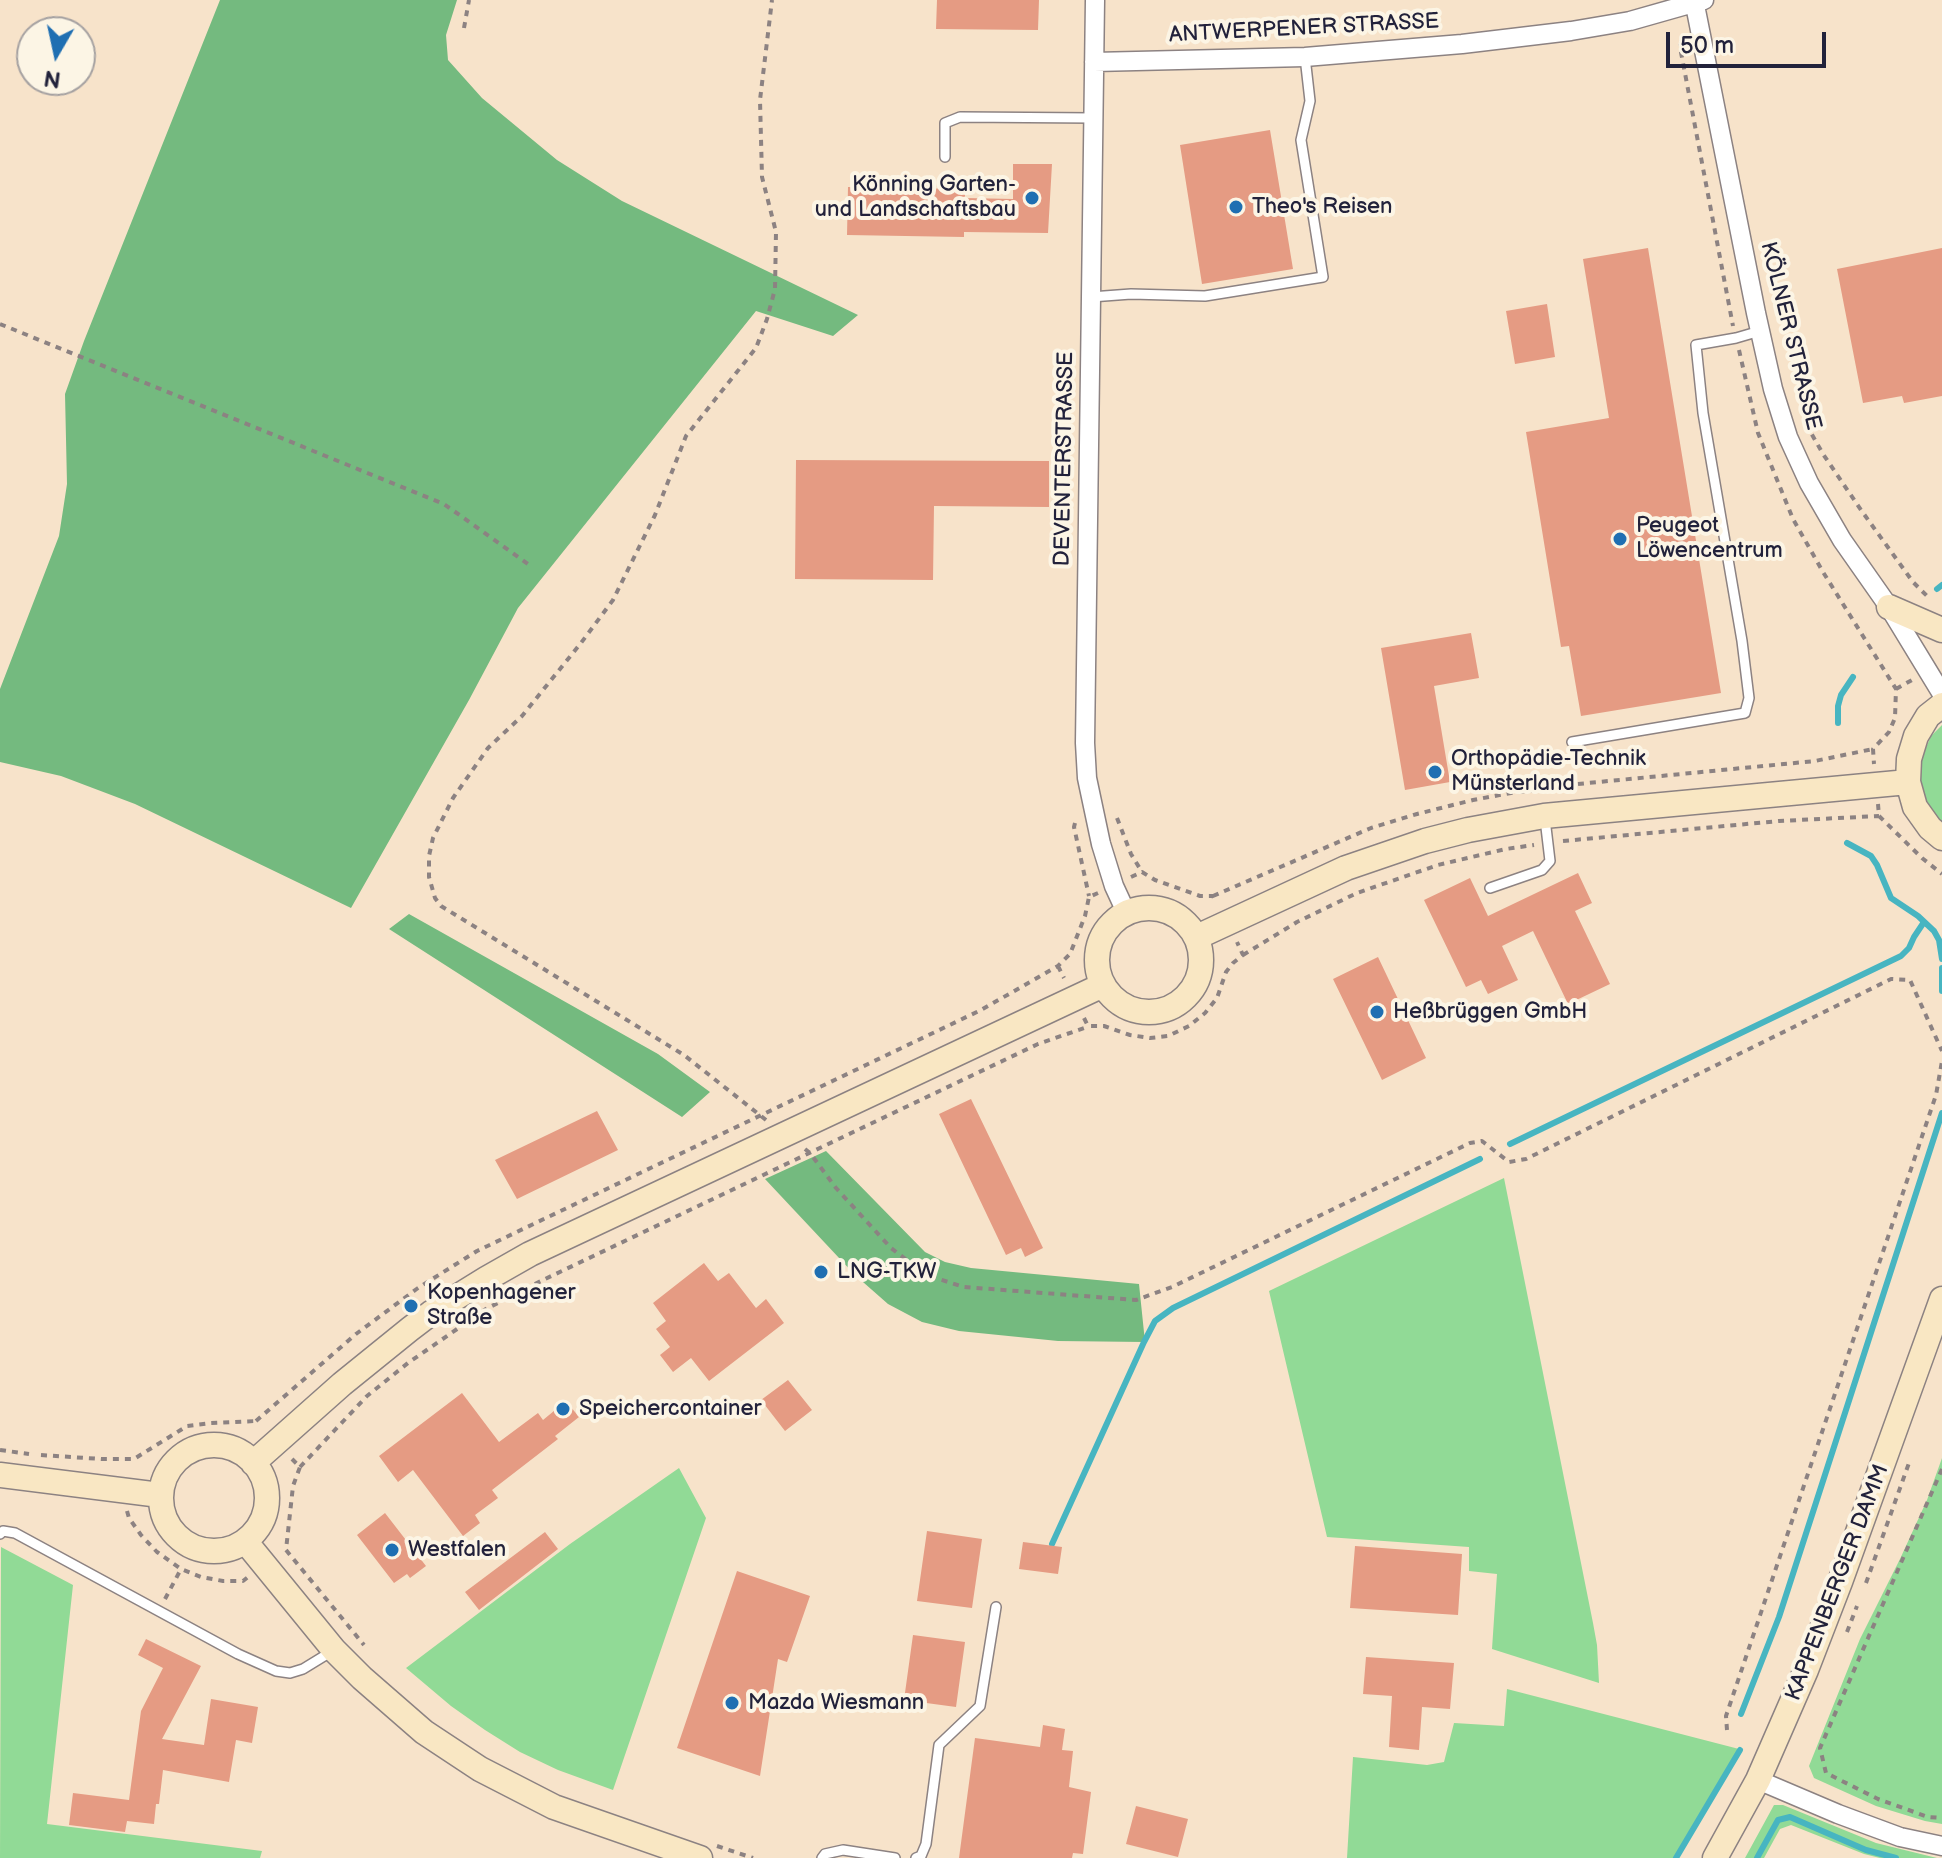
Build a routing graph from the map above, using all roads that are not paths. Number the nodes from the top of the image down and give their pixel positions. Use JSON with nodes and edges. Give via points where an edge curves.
{"nodes":[{"id":1,"x":1095,"y":0,"type":"edge"},
{"id":2,"x":1698,"y":1,"type":"edge"},
{"id":3,"x":1305,"y":57,"type":"junction"},
{"id":4,"x":1094,"y":62,"type":"junction"},
{"id":5,"x":1094,"y":118,"type":"junction"},
{"id":6,"x":945,"y":157,"type":"dead end"},
{"id":7,"x":1091,"y":297,"type":"junction"},
{"id":8,"x":1760,"y":331,"type":"junction"},
{"id":9,"x":1889,"y":607,"type":"junction"},
{"id":10,"x":1942,"y":630,"type":"edge"},
{"id":11,"x":1942,"y":694,"type":"edge"},
{"id":12,"x":1942,"y":705,"type":"edge"},
{"id":13,"x":1572,"y":742,"type":"dead end"},
{"id":14,"x":1908,"y":782,"type":"junction"},
{"id":15,"x":1544,"y":816,"type":"junction"},
{"id":16,"x":1942,"y":838,"type":"edge"},
{"id":17,"x":1490,"y":888,"type":"dead end"},
{"id":18,"x":1126,"y":912,"type":"junction"},
{"id":19,"x":1197,"y":937,"type":"junction"},
{"id":20,"x":1103,"y":985,"type":"junction"},
{"id":21,"x":1942,"y":1299,"type":"edge"},
{"id":22,"x":1935,"y":1341,"type":"edge"},
{"id":23,"x":253,"y":1463,"type":"junction"},
{"id":24,"x":0,"y":1475,"type":"edge"},
{"id":25,"x":160,"y":1495,"type":"junction"},
{"id":26,"x":0,"y":1534,"type":"edge"},
{"id":27,"x":245,"y":1541,"type":"junction"},
{"id":28,"x":996,"y":1607,"type":"dead end"},
{"id":29,"x":334,"y":1650,"type":"junction"},
{"id":30,"x":1758,"y":1780,"type":"junction"},
{"id":31,"x":1942,"y":1846,"type":"edge"},
{"id":32,"x":704,"y":1850,"type":"edge"},
{"id":33,"x":822,"y":1858,"type":"edge"},
{"id":34,"x":895,"y":1858,"type":"edge"},
{"id":35,"x":916,"y":1858,"type":"edge"},
{"id":36,"x":1715,"y":1858,"type":"edge"}],
"edges":[{"from":1,"to":4,"type":"street","name":"DEVENTERSTRASSE"},
{"from":2,"to":3,"type":"street","name":"ANTWERPENER STRASSE","via":[[1571,31]]},
{"from":2,"to":8,"type":"street","name":"KÖLNER STRASSE"},
{"from":3,"to":4,"type":"street","name":"ANTWERPENER STRASSE"},
{"from":3,"to":7,"type":"lane","via":[[1310,101],[1301,140],[1323,277],[1205,296]]},
{"from":4,"to":5,"type":"street","name":"DEVENTERSTRASSE"},
{"from":5,"to":6,"type":"lane","via":[[960,117],[945,123]]},
{"from":5,"to":7,"type":"street","name":"DEVENTERSTRASSE"},
{"from":7,"to":18,"type":"street","name":"DEVENTERSTRASSE","via":[[1085,743],[1101,844]]},
{"from":8,"to":9,"type":"street","name":"KÖLNER STRASSE","via":[[1788,437],[1809,483]]},
{"from":8,"to":13,"type":"lane","via":[[1696,345],[1749,698],[1745,713]]},
{"from":9,"to":10,"type":"main road"},
{"from":9,"to":11,"type":"street","name":"KÖLNER STRASSE"},
{"from":12,"to":14,"type":"main road","via":[[1916,736]]},
{"from":14,"to":15,"type":"main road"},
{"from":14,"to":16,"type":"main road","via":[[1915,807]]},
{"from":15,"to":17,"type":"lane","via":[[1550,861],[1542,870]]},
{"from":15,"to":19,"type":"main road","via":[[1389,852]]},
{"from":18,"to":19,"type":"main road","via":[[1160,908],[1189,924]]},
{"from":18,"to":20,"type":"main road","via":[[1099,945]]},
{"from":19,"to":20,"type":"main road","via":[[1201,973],[1181,1002],[1148,1013],[1133,1010]]},
{"from":20,"to":23,"type":"main road","via":[[530,1254],[431,1313]]},
{"from":21,"to":22,"type":"main road","name":"KAPPENBERGER DAMM"},
{"from":22,"to":30,"type":"main road","name":"KAPPENBERGER DAMM"},
{"from":23,"to":25,"type":"main road","via":[[227,1447],[195,1449],[168,1470]]},
{"from":23,"to":27,"type":"main road","via":[[267,1494],[259,1526]]},
{"from":24,"to":25,"type":"main road"},
{"from":25,"to":27,"type":"main road","via":[[165,1520],[187,1545],[219,1552]]},
{"from":26,"to":29,"type":"lane","via":[[15,1533],[276,1671],[303,1669]]},
{"from":27,"to":29,"type":"main road"},
{"from":28,"to":35,"type":"lane","via":[[980,1706],[939,1745],[926,1844]]},
{"from":29,"to":32,"type":"main road","via":[[424,1732],[480,1769],[554,1807]]},
{"from":30,"to":31,"type":"street","via":[[1900,1837]]},
{"from":30,"to":36,"type":"main road","name":"KAPPENBERGER DAMM"},
{"from":33,"to":34,"type":"lane","via":[[843,1850]]}]}
